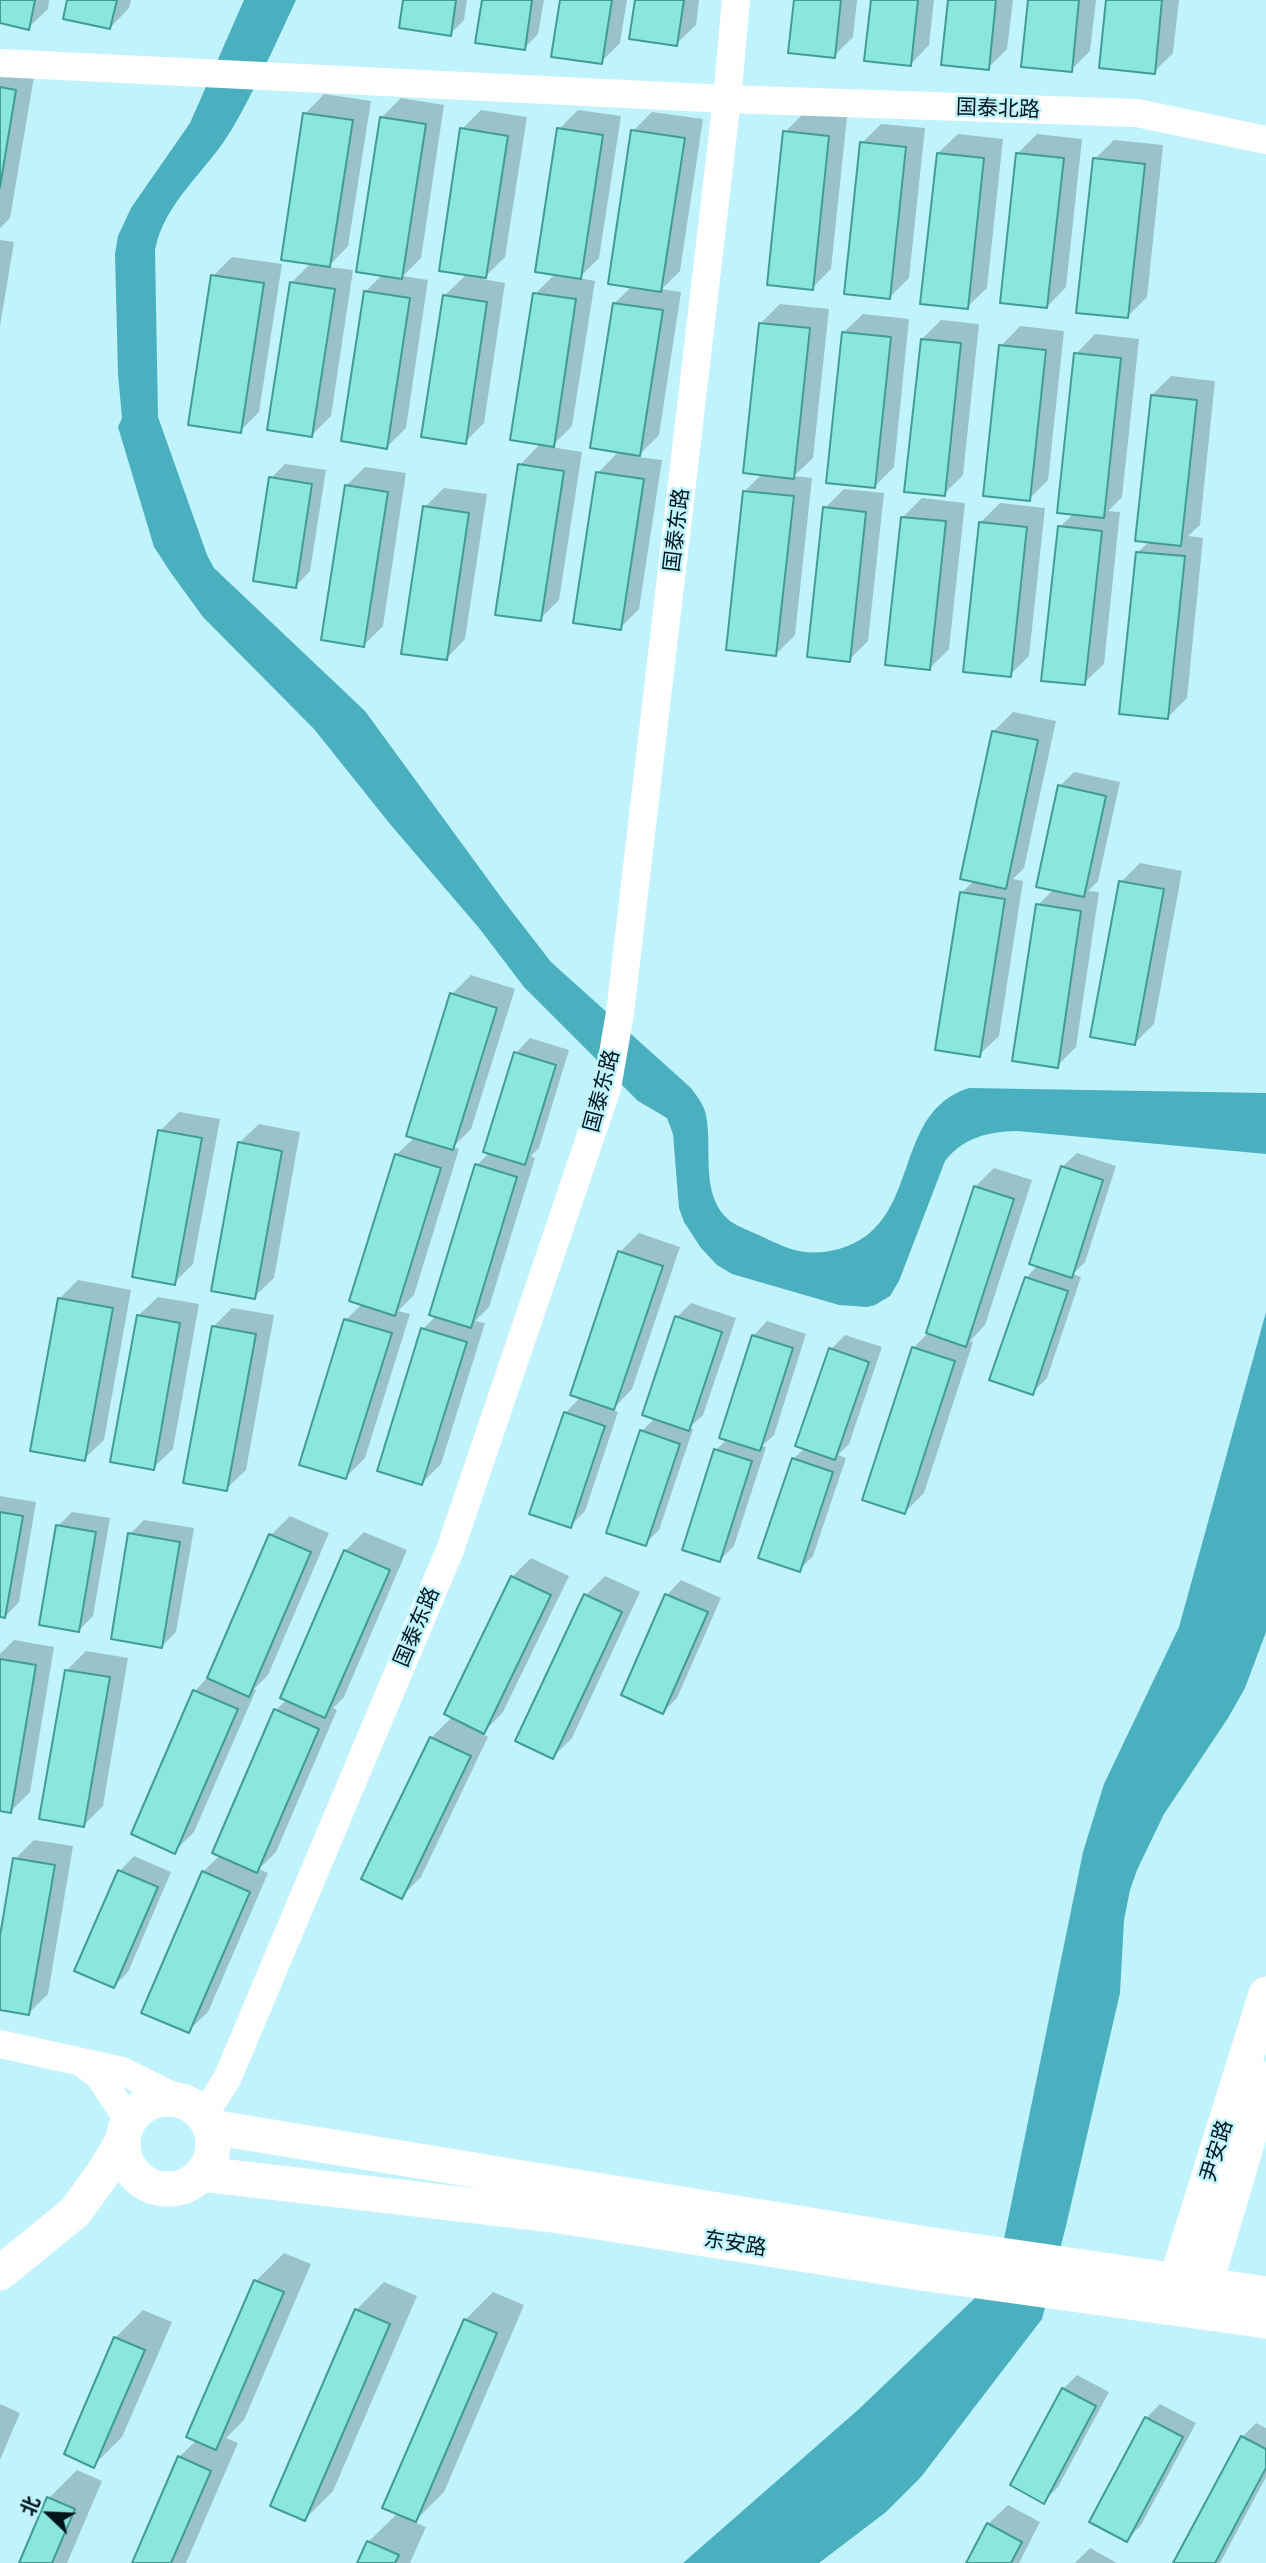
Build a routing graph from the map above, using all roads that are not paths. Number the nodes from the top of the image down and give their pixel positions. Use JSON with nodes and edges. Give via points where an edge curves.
{"nodes":[{"id":1,"x":736,"y":0,"type":"edge"},
{"id":2,"x":0,"y":63,"type":"edge"},
{"id":3,"x":727,"y":99,"type":"junction"},
{"id":4,"x":1266,"y":141,"type":"edge"},
{"id":5,"x":1266,"y":1994,"type":"edge"},
{"id":6,"x":0,"y":2044,"type":"edge"},
{"id":7,"x":78,"y":2061,"type":"junction"},
{"id":8,"x":1266,"y":2079,"type":"edge"},
{"id":9,"x":197,"y":2113,"type":"junction"},
{"id":10,"x":126,"y":2132,"type":"junction"},
{"id":11,"x":202,"y":2174,"type":"junction"},
{"id":12,"x":151,"y":2186,"type":"junction"},
{"id":13,"x":75,"y":2211,"type":"junction"},
{"id":14,"x":923,"y":2258,"type":"junction"},
{"id":15,"x":0,"y":2273,"type":"edge"},
{"id":16,"x":1266,"y":2294,"type":"edge"},
{"id":17,"x":1188,"y":2296,"type":"junction"},
{"id":18,"x":1266,"y":2321,"type":"edge"}],
"edges":[{"from":1,"to":3,"type":"street","name":"国泰东路"},
{"from":2,"to":3,"type":"street","name":"国泰北路"},
{"from":3,"to":4,"type":"street","name":"国泰北路","via":[[1137,113]]},
{"from":3,"to":9,"type":"street","name":"国泰东路","via":[[620,1013],[607,1088],[450,1550],[227,2078]]},
{"from":5,"to":17,"type":"main road","name":"尹安路"},
{"from":6,"to":7,"type":"street"},
{"from":7,"to":9,"type":"street","via":[[122,2071]]},
{"from":7,"to":10,"type":"street","via":[[99,2076]]},
{"from":8,"to":17,"type":"main road","name":"尹安路"},
{"from":9,"to":10,"type":"main road","via":[[161,2098],[134,2113]]},
{"from":9,"to":11,"type":"main road","via":[[214,2144]]},
{"from":9,"to":14,"type":"main road","name":"东安路"},
{"from":10,"to":12,"type":"main road","via":[[124,2156],[130,2169]]},
{"from":10,"to":13,"type":"main road"},
{"from":11,"to":12,"type":"main road","via":[[179,2188]]},
{"from":11,"to":14,"type":"main road","name":"东安路"},
{"from":12,"to":13,"type":"main road"},
{"from":13,"to":15,"type":"main road"},
{"from":14,"to":17,"type":"main road","name":"东安路"},
{"from":16,"to":17,"type":"main road","name":"东安路"},
{"from":17,"to":18,"type":"main road","name":"东安路"}]}
